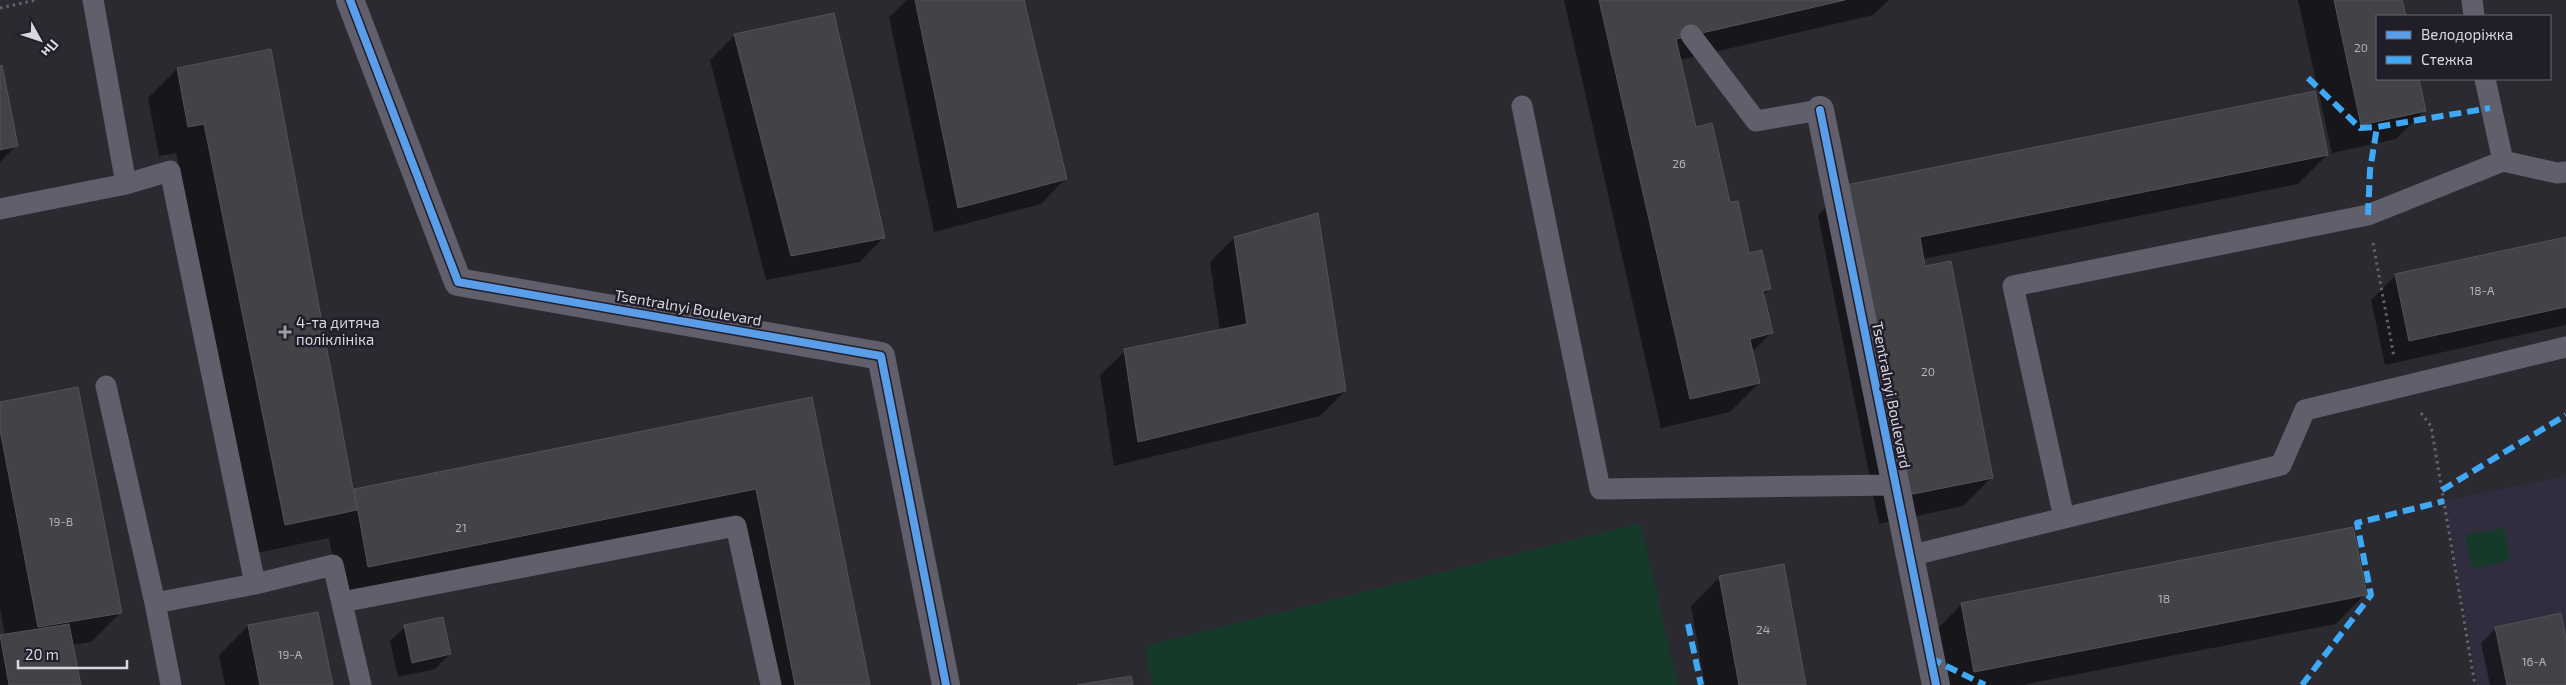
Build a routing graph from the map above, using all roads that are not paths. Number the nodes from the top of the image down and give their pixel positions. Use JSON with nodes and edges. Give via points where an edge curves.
{"nodes":[{"id":1,"x":92,"y":0,"type":"edge"},
{"id":2,"x":350,"y":0,"type":"edge"},
{"id":3,"x":2472,"y":0,"type":"edge"},
{"id":4,"x":2474,"y":15,"type":"edge"},
{"id":5,"x":1691,"y":36,"type":"dead end"},
{"id":6,"x":2485,"y":80,"type":"edge"},
{"id":7,"x":1522,"y":106,"type":"dead end"},
{"id":8,"x":1820,"y":110,"type":"joint"},
{"id":9,"x":2503,"y":161,"type":"junction"},
{"id":10,"x":2566,"y":172,"type":"edge"},
{"id":11,"x":126,"y":184,"type":"junction"},
{"id":12,"x":0,"y":209,"type":"edge"},
{"id":13,"x":2566,"y":347,"type":"edge"},
{"id":14,"x":106,"y":386,"type":"dead end"},
{"id":15,"x":1895,"y":484,"type":"junction"},
{"id":16,"x":2064,"y":518,"type":"junction"},
{"id":17,"x":1909,"y":556,"type":"junction"},
{"id":18,"x":255,"y":584,"type":"junction"},
{"id":19,"x":342,"y":602,"type":"junction"},
{"id":20,"x":154,"y":604,"type":"junction"},
{"id":21,"x":171,"y":685,"type":"edge"},
{"id":22,"x":361,"y":685,"type":"edge"},
{"id":23,"x":770,"y":685,"type":"edge"},
{"id":24,"x":946,"y":685,"type":"edge"},
{"id":25,"x":1936,"y":685,"type":"edge"}],
"edges":[{"from":1,"to":11,"type":"lane"},
{"from":2,"to":24,"type":"street","name":"Tsentralnyi Boulevard","via":[[458,282],[881,356]]},
{"from":3,"to":4,"type":"lane"},
{"from":5,"to":8,"type":"lane","via":[[1756,121]]},
{"from":6,"to":9,"type":"lane"},
{"from":7,"to":15,"type":"lane","via":[[1600,489]]},
{"from":8,"to":15,"type":"street","name":"Tsentralnyi Boulevard"},
{"from":9,"to":10,"type":"lane","via":[[2557,174]]},
{"from":9,"to":16,"type":"lane","via":[[2368,215],[2012,286]]},
{"from":11,"to":12,"type":"lane"},
{"from":11,"to":18,"type":"lane","via":[[170,172]]},
{"from":13,"to":16,"type":"lane","via":[[2305,410],[2281,465]]},
{"from":14,"to":20,"type":"lane"},
{"from":15,"to":17,"type":"street","name":"Tsentralnyi Boulevard"},
{"from":16,"to":17,"type":"lane"},
{"from":17,"to":25,"type":"street","name":"Tsentralnyi Boulevard"},
{"from":18,"to":19,"type":"lane","via":[[333,565]]},
{"from":18,"to":20,"type":"lane"},
{"from":19,"to":22,"type":"lane"},
{"from":19,"to":23,"type":"lane","via":[[736,526]]},
{"from":20,"to":21,"type":"lane"}]}
